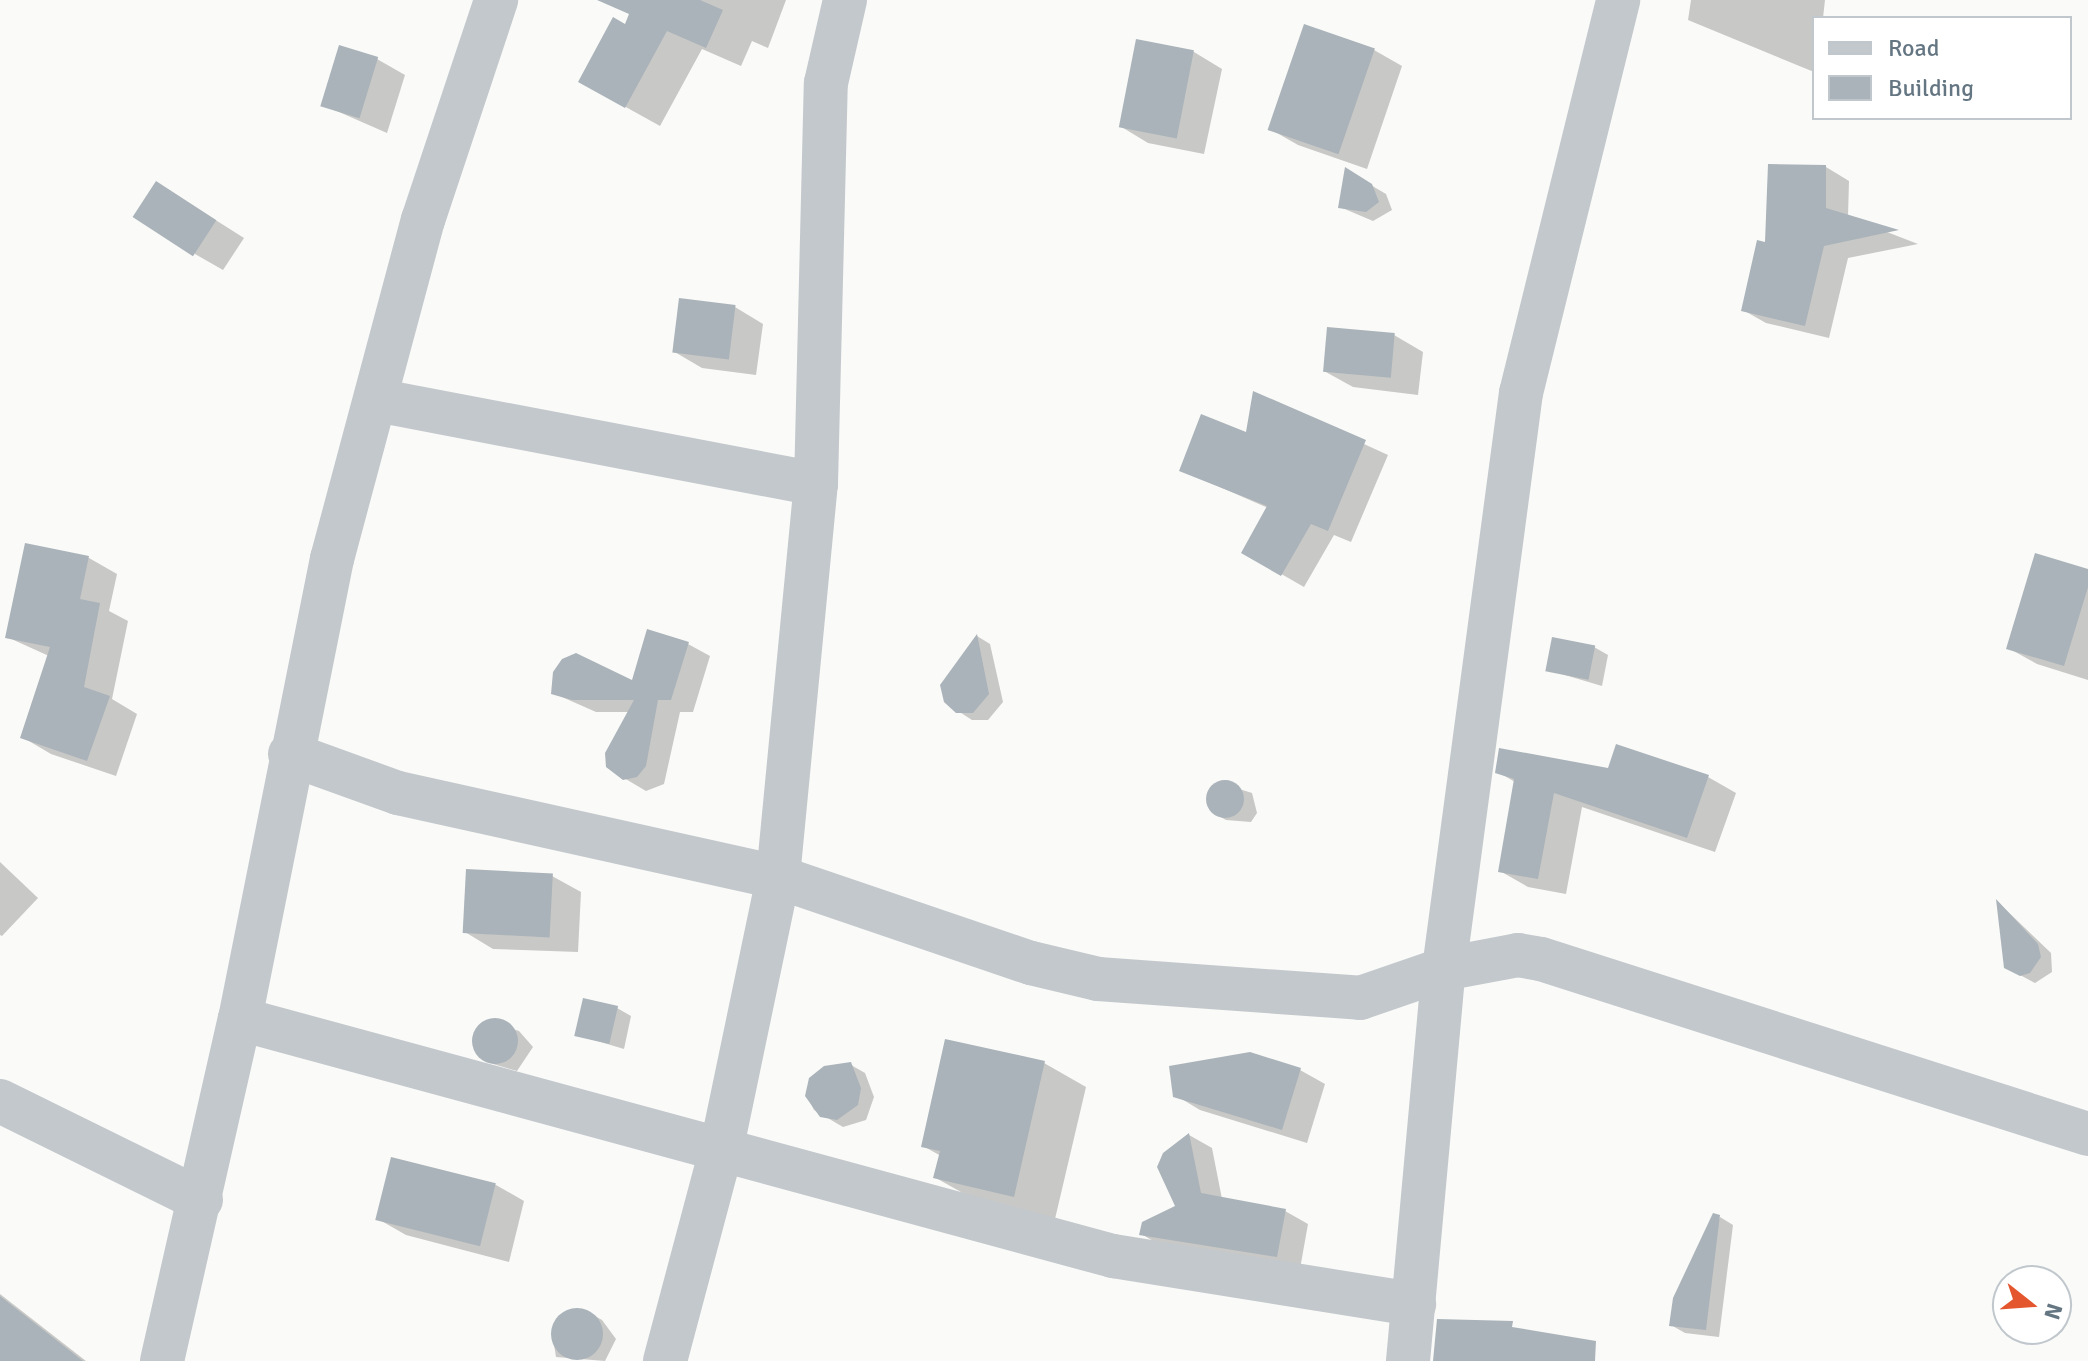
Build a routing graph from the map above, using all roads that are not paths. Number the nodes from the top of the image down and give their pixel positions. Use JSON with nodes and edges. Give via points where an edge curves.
{"nodes":[{"id":1,"x":496,"y":0,"type":"edge"},
{"id":2,"x":845,"y":0,"type":"edge"},
{"id":3,"x":1618,"y":0,"type":"edge"},
{"id":4,"x":376,"y":400,"type":"junction"},
{"id":5,"x":816,"y":484,"type":"junction"},
{"id":6,"x":290,"y":754,"type":"junction"},
{"id":7,"x":778,"y":877,"type":"junction"},
{"id":8,"x":1444,"y":969,"type":"junction"},
{"id":9,"x":240,"y":1019,"type":"junction"},
{"id":10,"x":0,"y":1101,"type":"edge"},
{"id":11,"x":2088,"y":1134,"type":"edge"},
{"id":12,"x":721,"y":1151,"type":"junction"},
{"id":13,"x":201,"y":1200,"type":"junction"},
{"id":14,"x":1414,"y":1304,"type":"junction"},
{"id":15,"x":162,"y":1361,"type":"edge"},
{"id":16,"x":665,"y":1361,"type":"edge"},
{"id":17,"x":1408,"y":1361,"type":"edge"}],
"edges":[{"from":1,"to":4,"type":"street","via":[[423,220]]},
{"from":2,"to":5,"type":"street","via":[[826,83]]},
{"from":3,"to":8,"type":"street","via":[[1521,393]]},
{"from":4,"to":5,"type":"street"},
{"from":4,"to":6,"type":"street","via":[[332,559]]},
{"from":5,"to":7,"type":"street"},
{"from":6,"to":7,"type":"street","via":[[398,793]]},
{"from":6,"to":9,"type":"street"},
{"from":7,"to":8,"type":"street","via":[[1031,963],[1098,979],[1360,998]]},
{"from":7,"to":12,"type":"street"},
{"from":8,"to":11,"type":"street","via":[[1518,955],[1559,963]]},
{"from":8,"to":14,"type":"street"},
{"from":9,"to":12,"type":"street"},
{"from":9,"to":13,"type":"street"},
{"from":10,"to":13,"type":"street"},
{"from":12,"to":14,"type":"street","via":[[1113,1256]]},
{"from":12,"to":16,"type":"street"},
{"from":13,"to":15,"type":"street"},
{"from":14,"to":17,"type":"street"}]}
